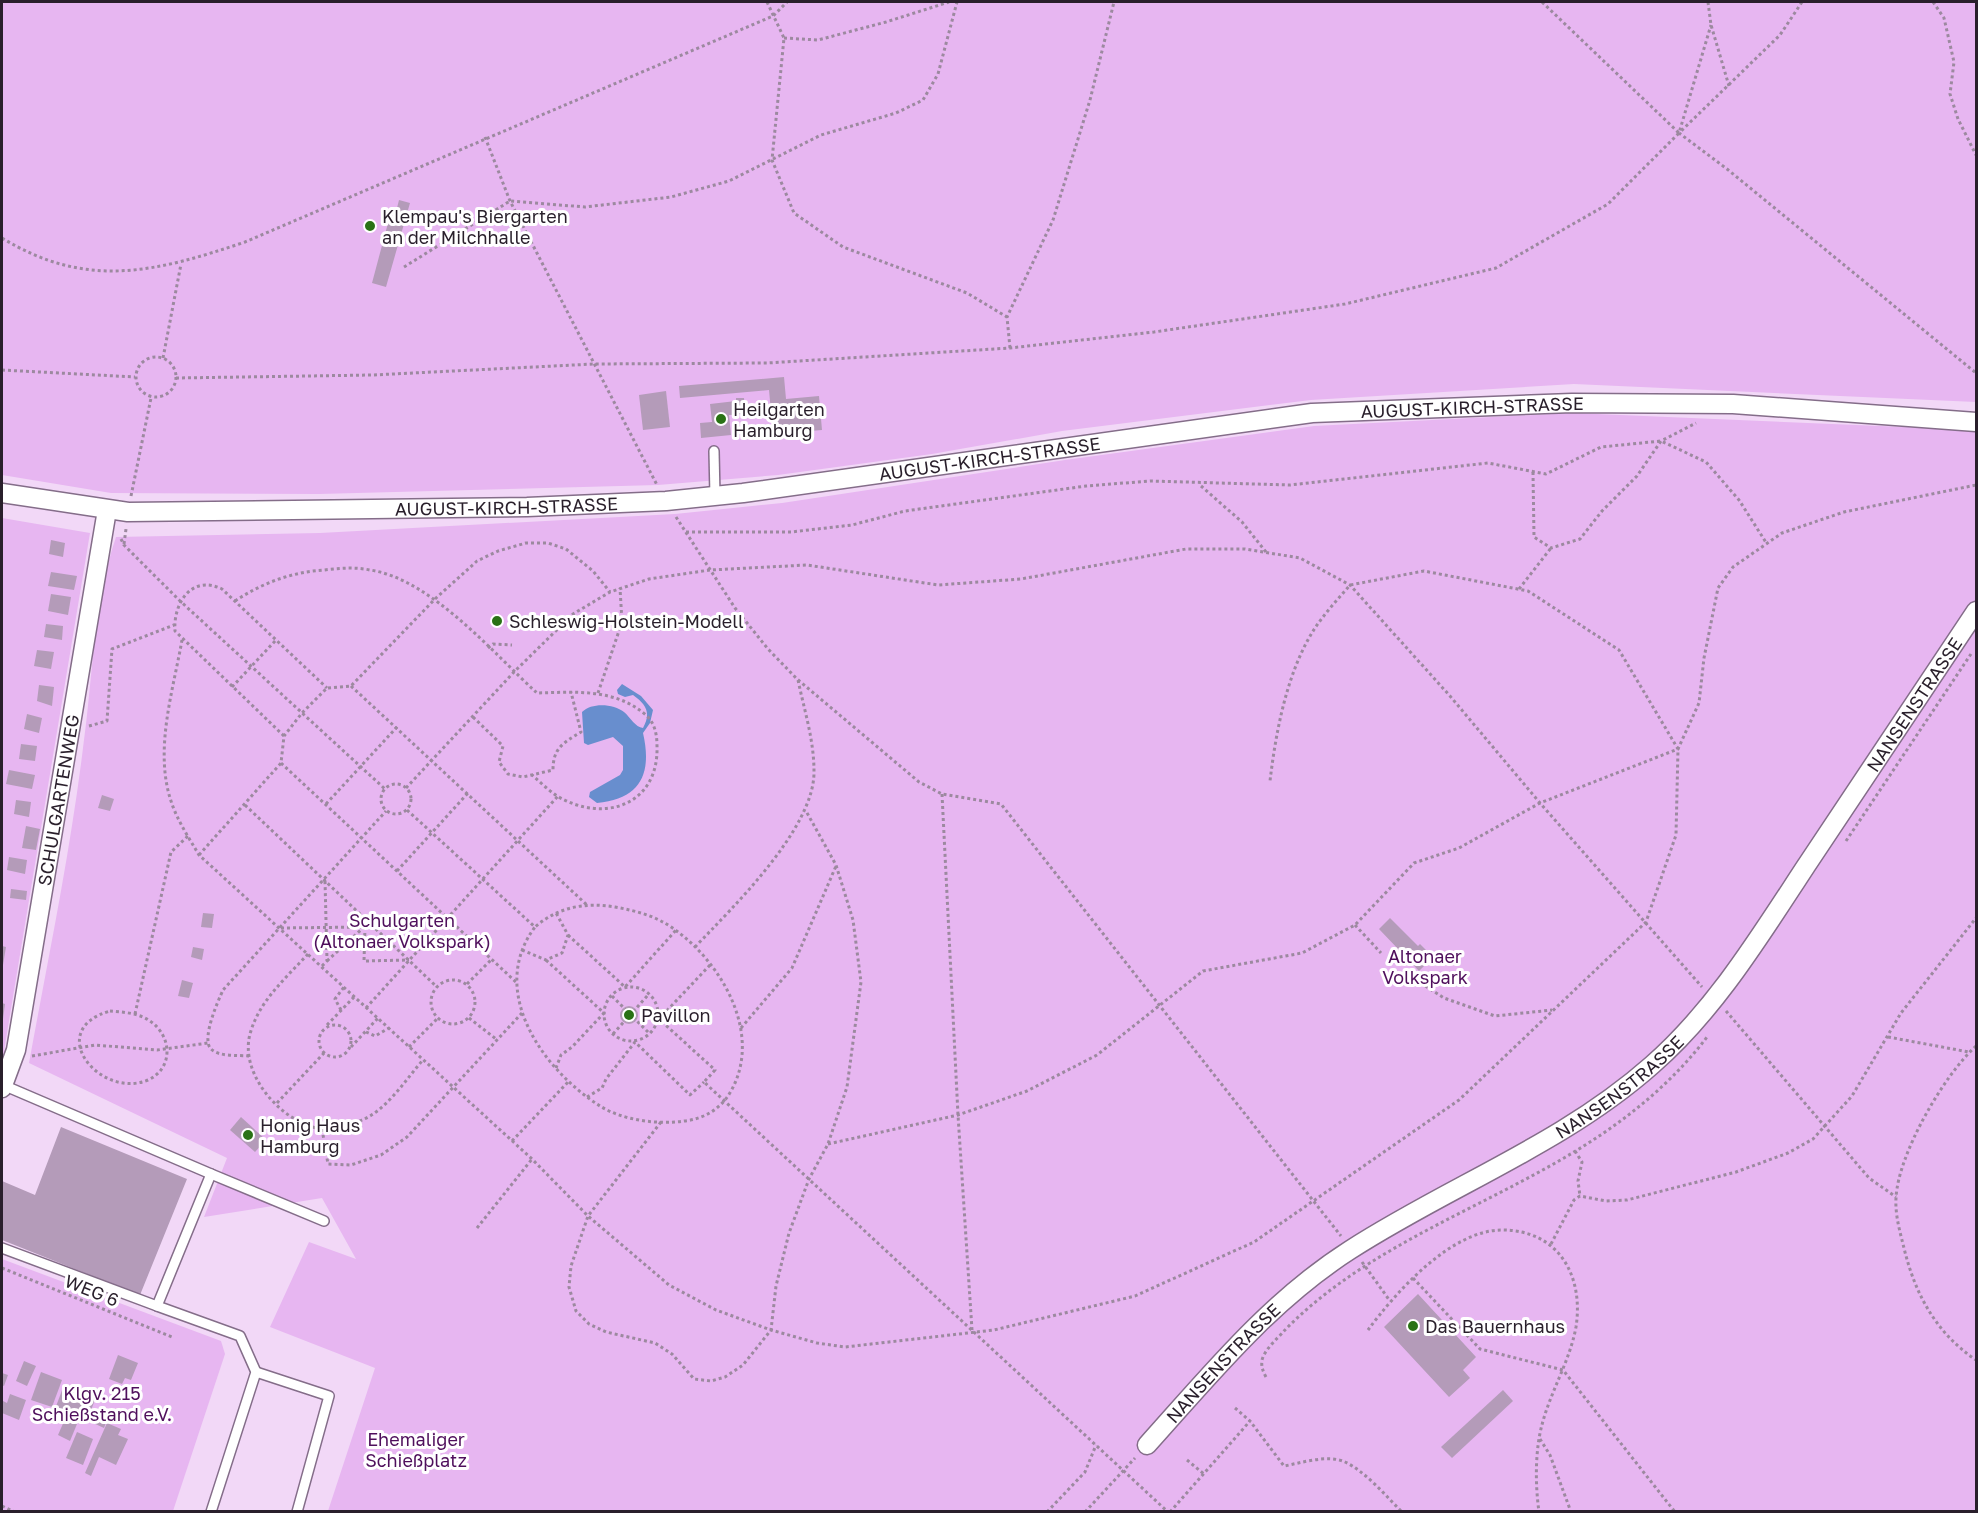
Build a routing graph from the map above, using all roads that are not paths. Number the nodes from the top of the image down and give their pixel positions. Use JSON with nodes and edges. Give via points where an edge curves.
{"nodes":[{"id":1,"x":1977,"y":422,"type":"edge"},
{"id":2,"x":714,"y":451,"type":"dead end"},
{"id":3,"x":2,"y":493,"type":"edge"},
{"id":4,"x":715,"y":496,"type":"junction"},
{"id":5,"x":107,"y":510,"type":"junction"},
{"id":6,"x":1977,"y":611,"type":"edge"},
{"id":7,"x":2,"y":1086,"type":"edge"},
{"id":8,"x":211,"y":1174,"type":"junction"},
{"id":9,"x":324,"y":1221,"type":"dead end"},
{"id":10,"x":2,"y":1248,"type":"edge"},
{"id":11,"x":157,"y":1306,"type":"junction"},
{"id":12,"x":256,"y":1372,"type":"junction"},
{"id":13,"x":1147,"y":1445,"type":"dead end"},
{"id":14,"x":211,"y":1512,"type":"edge"},
{"id":15,"x":297,"y":1512,"type":"edge"}],
"edges":[{"from":1,"to":4,"type":"street","name":"AUGUST-KIRCH-STRASSE","via":[[1733,404],[1572,403],[1312,413]]},
{"from":2,"to":4,"type":"lane"},
{"from":3,"to":5,"type":"street","name":"AUGUST-KIRCH-STRASSE"},
{"from":4,"to":5,"type":"street","name":"AUGUST-KIRCH-STRASSE","via":[[515,507]]},
{"from":5,"to":7,"type":"street","name":"SCHULGARTENWEG","via":[[13,1060]]},
{"from":6,"to":13,"type":"street","name":"NANSENSTRASSE","via":[[1720,1006],[1653,1065],[1577,1122],[1351,1249],[1307,1280],[1252,1329]]},
{"from":7,"to":8,"type":"lane"},
{"from":8,"to":9,"type":"lane"},
{"from":8,"to":11,"type":"lane"},
{"from":10,"to":11,"type":"lane"},
{"from":11,"to":12,"type":"lane","via":[[240,1336]]},
{"from":12,"to":14,"type":"lane"},
{"from":12,"to":15,"type":"lane","via":[[329,1396]]}]}
